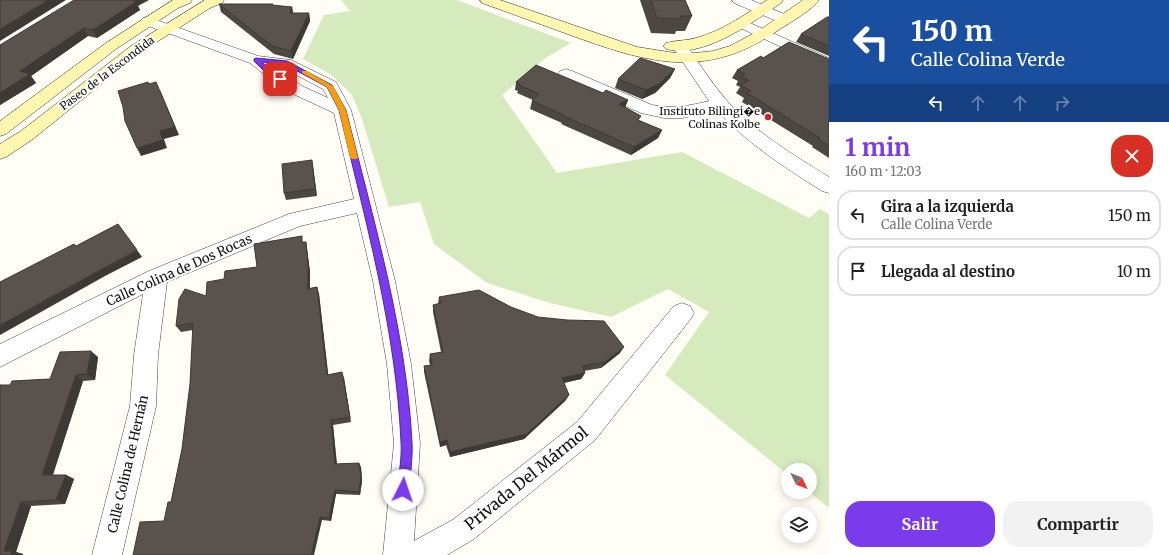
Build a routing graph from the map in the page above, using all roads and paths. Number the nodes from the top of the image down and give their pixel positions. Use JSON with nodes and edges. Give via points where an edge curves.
{"nodes":[{"id":1,"x":185,"y":0,"type":"edge"},
{"id":2,"x":217,"y":0,"type":"edge"},
{"id":3,"x":487,"y":0,"type":"edge"},
{"id":4,"x":524,"y":0,"type":"edge"},
{"id":5,"x":739,"y":0,"type":"edge"},
{"id":6,"x":776,"y":0,"type":"edge"},
{"id":7,"x":812,"y":0,"type":"edge"},
{"id":8,"x":761,"y":10,"type":"junction"},
{"id":9,"x":784,"y":19,"type":"junction"},
{"id":10,"x":148,"y":21,"type":"junction"},
{"id":11,"x":741,"y":23,"type":"junction"},
{"id":12,"x":167,"y":28,"type":"junction"},
{"id":13,"x":764,"y":33,"type":"junction"},
{"id":14,"x":684,"y":52,"type":"junction"},
{"id":15,"x":829,"y":64,"type":"edge"},
{"id":16,"x":566,"y":74,"type":"dead end"},
{"id":17,"x":720,"y":104,"type":"junction"},
{"id":18,"x":0,"y":130,"type":"edge"},
{"id":19,"x":0,"y":153,"type":"edge"},
{"id":20,"x":829,"y":186,"type":"edge"},
{"id":21,"x":366,"y":204,"type":"junction"},
{"id":22,"x":157,"y":277,"type":"junction"},
{"id":23,"x":682,"y":313,"type":"dead end"},
{"id":24,"x":0,"y":356,"type":"edge"},
{"id":25,"x":107,"y":555,"type":"edge"},
{"id":26,"x":398,"y":555,"type":"edge"},
{"id":27,"x":418,"y":555,"type":"edge"}],
"edges":[{"from":1,"to":10,"type":"main road","name":"Paseo de la Escondida"},
{"from":2,"to":12,"type":"main road","name":"Paseo de la Escondida"},
{"from":3,"to":14,"type":"main road","via":[[625,49],[669,58]]},
{"from":4,"to":14,"type":"main road"},
{"from":5,"to":8,"type":"street"},
{"from":6,"to":8,"type":"main road"},
{"from":7,"to":9,"type":"main road"},
{"from":8,"to":9,"type":"street"},
{"from":8,"to":11,"type":"main road"},
{"from":9,"to":13,"type":"main road"},
{"from":10,"to":12,"type":"street"},
{"from":10,"to":18,"type":"main road","name":"Paseo de la Escondida"},
{"from":11,"to":13,"type":"street"},
{"from":11,"to":14,"type":"main road"},
{"from":12,"to":19,"type":"main road","name":"Paseo de la Escondida"},
{"from":12,"to":21,"type":"street","via":[[256,60],[269,73],[309,96],[342,110]]},
{"from":13,"to":14,"type":"main road","via":[[735,50],[708,57]]},
{"from":13,"to":15,"type":"street"},
{"from":14,"to":17,"type":"street"},
{"from":16,"to":17,"type":"street","via":[[647,109],[664,113],[684,113]]},
{"from":17,"to":20,"type":"street","via":[[756,139]]},
{"from":21,"to":22,"type":"street","name":"Calle Colina de Dos Rocas","via":[[296,219]]},
{"from":21,"to":26,"type":"street","via":[[398,356],[407,443]]},
{"from":22,"to":24,"type":"street","name":"Calle Colina de Dos Rocas"},
{"from":22,"to":25,"type":"street","name":"Calle Colina de Hernán","via":[[146,355],[143,406]]},
{"from":23,"to":27,"type":"street","name":"Privada Del Mármol","via":[[586,431],[464,528]]}]}
